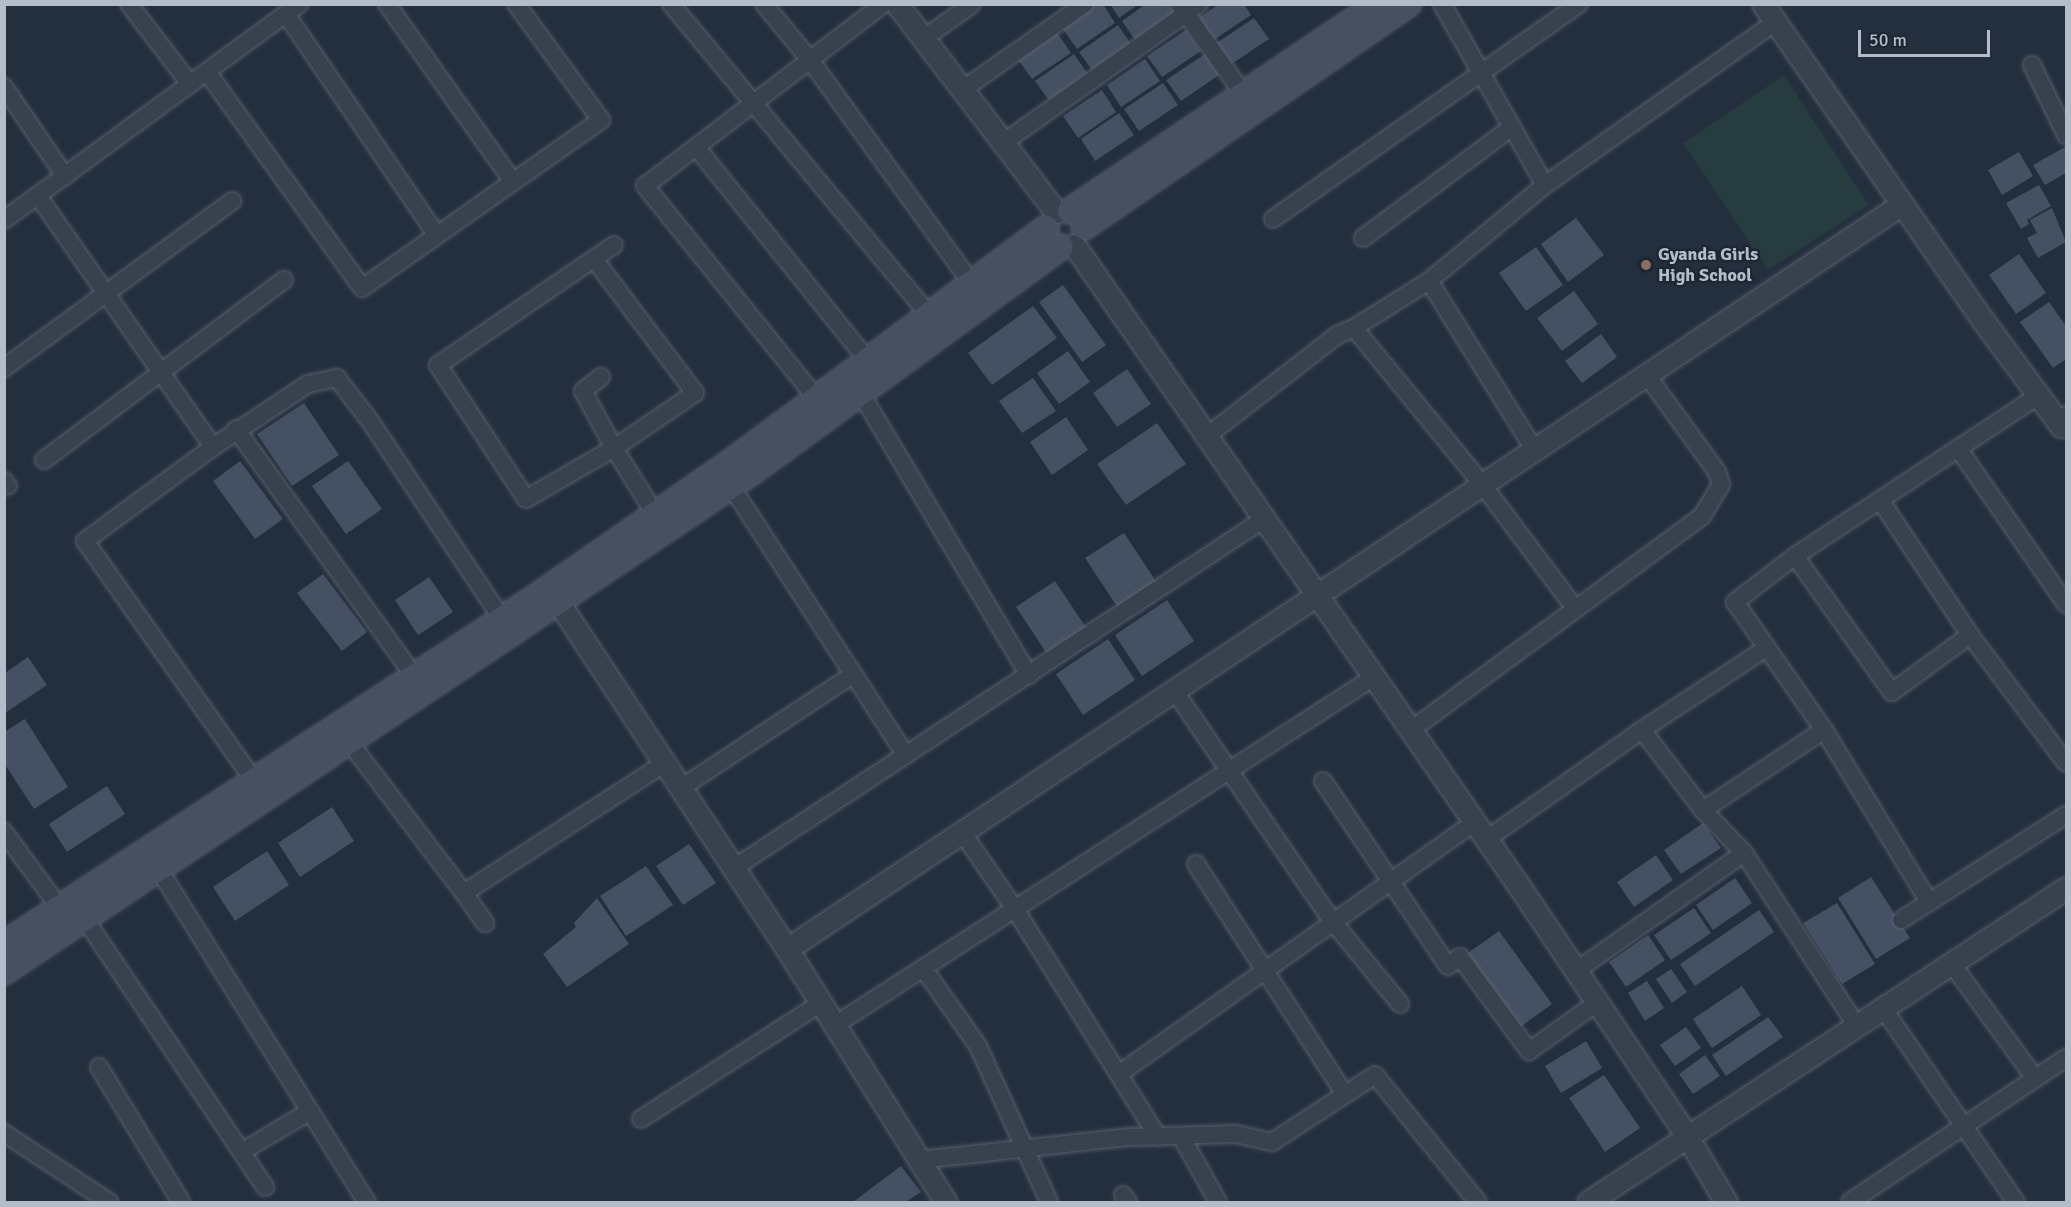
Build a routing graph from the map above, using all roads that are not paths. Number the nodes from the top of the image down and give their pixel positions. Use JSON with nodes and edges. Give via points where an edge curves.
{"nodes":[{"id":1,"x":129,"y":4,"type":"edge"},
{"id":2,"x":387,"y":4,"type":"edge"},
{"id":3,"x":516,"y":4,"type":"edge"},
{"id":4,"x":671,"y":4,"type":"edge"},
{"id":5,"x":764,"y":4,"type":"edge"},
{"id":6,"x":883,"y":4,"type":"edge"},
{"id":7,"x":897,"y":4,"type":"edge"},
{"id":8,"x":972,"y":4,"type":"edge"},
{"id":9,"x":1085,"y":4,"type":"edge"},
{"id":10,"x":1378,"y":4,"type":"edge"},
{"id":11,"x":1409,"y":4,"type":"edge"},
{"id":12,"x":1442,"y":4,"type":"edge"},
{"id":13,"x":1579,"y":4,"type":"edge"},
{"id":14,"x":1188,"y":7,"type":"edge"},
{"id":15,"x":293,"y":9,"type":"edge"},
{"id":16,"x":1768,"y":13,"type":"edge"},
{"id":17,"x":923,"y":39,"type":"junction"},
{"id":18,"x":810,"y":60,"type":"junction"},
{"id":19,"x":2032,"y":65,"type":"dead end"},
{"id":20,"x":207,"y":72,"type":"junction"},
{"id":21,"x":1482,"y":74,"type":"junction"},
{"id":22,"x":190,"y":84,"type":"junction"},
{"id":23,"x":4,"y":87,"type":"edge"},
{"id":24,"x":963,"y":90,"type":"junction"},
{"id":25,"x":1244,"y":95,"type":"junction"},
{"id":26,"x":752,"y":104,"type":"junction"},
{"id":27,"x":1512,"y":127,"type":"junction"},
{"id":28,"x":2067,"y":135,"type":"edge"},
{"id":29,"x":1003,"y":143,"type":"junction"},
{"id":30,"x":696,"y":147,"type":"junction"},
{"id":31,"x":65,"y":176,"type":"junction"},
{"id":32,"x":513,"y":182,"type":"junction"},
{"id":33,"x":1545,"y":185,"type":"junction"},
{"id":34,"x":38,"y":196,"type":"junction"},
{"id":35,"x":232,"y":201,"type":"dead end"},
{"id":36,"x":1902,"y":204,"type":"junction"},
{"id":37,"x":1273,"y":219,"type":"dead end"},
{"id":38,"x":4,"y":220,"type":"edge"},
{"id":39,"x":1065,"y":228,"type":"junction"},
{"id":40,"x":437,"y":235,"type":"junction"},
{"id":41,"x":1363,"y":238,"type":"dead end"},
{"id":42,"x":614,"y":245,"type":"dead end"},
{"id":43,"x":594,"y":259,"type":"junction"},
{"id":44,"x":284,"y":280,"type":"dead end"},
{"id":45,"x":1429,"y":281,"type":"junction"},
{"id":46,"x":972,"y":284,"type":"junction"},
{"id":47,"x":107,"y":294,"type":"junction"},
{"id":48,"x":929,"y":315,"type":"junction"},
{"id":49,"x":1354,"y":328,"type":"junction"},
{"id":50,"x":868,"y":361,"type":"junction"},
{"id":51,"x":4,"y":368,"type":"edge"},
{"id":52,"x":161,"y":372,"type":"junction"},
{"id":53,"x":1646,"y":374,"type":"junction"},
{"id":54,"x":601,"y":377,"type":"dead end"},
{"id":55,"x":860,"y":392,"type":"junction"},
{"id":56,"x":2039,"y":395,"type":"junction"},
{"id":57,"x":816,"y":399,"type":"junction"},
{"id":58,"x":2065,"y":426,"type":"edge"},
{"id":59,"x":236,"y":429,"type":"junction"},
{"id":60,"x":1207,"y":436,"type":"junction"},
{"id":61,"x":213,"y":447,"type":"junction"},
{"id":62,"x":614,"y":448,"type":"junction"},
{"id":63,"x":1958,"y":448,"type":"junction"},
{"id":64,"x":1534,"y":449,"type":"junction"},
{"id":65,"x":44,"y":460,"type":"dead end"},
{"id":66,"x":1482,"y":484,"type":"junction"},
{"id":67,"x":731,"y":486,"type":"junction"},
{"id":68,"x":1880,"y":500,"type":"junction"},
{"id":69,"x":656,"y":514,"type":"junction"},
{"id":70,"x":1264,"y":519,"type":"junction"},
{"id":71,"x":1795,"y":556,"type":"junction"},
{"id":72,"x":1317,"y":594,"type":"junction"},
{"id":73,"x":554,"y":595,"type":"junction"},
{"id":74,"x":2067,"y":603,"type":"edge"},
{"id":75,"x":1574,"y":607,"type":"junction"},
{"id":76,"x":502,"y":618,"type":"junction"},
{"id":77,"x":1970,"y":635,"type":"junction"},
{"id":78,"x":1765,"y":649,"type":"junction"},
{"id":79,"x":854,"y":674,"type":"junction"},
{"id":80,"x":1029,"y":675,"type":"junction"},
{"id":81,"x":414,"y":676,"type":"junction"},
{"id":82,"x":1374,"y":677,"type":"junction"},
{"id":83,"x":1174,"y":690,"type":"junction"},
{"id":84,"x":1411,"y":730,"type":"junction"},
{"id":85,"x":1642,"y":730,"type":"junction"},
{"id":86,"x":1824,"y":730,"type":"junction"},
{"id":87,"x":350,"y":743,"type":"junction"},
{"id":88,"x":906,"y":755,"type":"junction"},
{"id":89,"x":664,"y":763,"type":"junction"},
{"id":90,"x":2067,"y":763,"type":"edge"},
{"id":91,"x":1227,"y":772,"type":"junction"},
{"id":92,"x":254,"y":781,"type":"junction"},
{"id":93,"x":1323,"y":781,"type":"dead end"},
{"id":94,"x":681,"y":788,"type":"junction"},
{"id":95,"x":1703,"y":810,"type":"junction"},
{"id":96,"x":2067,"y":815,"type":"edge"},
{"id":97,"x":1475,"y":822,"type":"junction"},
{"id":98,"x":4,"y":832,"type":"edge"},
{"id":99,"x":962,"y":832,"type":"junction"},
{"id":100,"x":1487,"y":839,"type":"junction"},
{"id":101,"x":1744,"y":853,"type":"junction"},
{"id":102,"x":1196,"y":864,"type":"dead end"},
{"id":103,"x":158,"y":868,"type":"junction"},
{"id":104,"x":734,"y":868,"type":"junction"},
{"id":105,"x":1389,"y":883,"type":"junction"},
{"id":106,"x":2067,"y":888,"type":"edge"},
{"id":107,"x":464,"y":893,"type":"junction"},
{"id":108,"x":1929,"y":902,"type":"junction"},
{"id":109,"x":1015,"y":909,"type":"junction"},
{"id":110,"x":73,"y":918,"type":"junction"},
{"id":111,"x":1900,"y":920,"type":"dead end"},
{"id":112,"x":1333,"y":922,"type":"junction"},
{"id":113,"x":485,"y":923,"type":"dead end"},
{"id":114,"x":4,"y":944,"type":"edge"},
{"id":115,"x":787,"y":949,"type":"junction"},
{"id":116,"x":1952,"y":963,"type":"junction"},
{"id":117,"x":923,"y":968,"type":"junction"},
{"id":118,"x":1266,"y":970,"type":"junction"},
{"id":119,"x":1576,"y":971,"type":"junction"},
{"id":120,"x":4,"y":972,"type":"edge"},
{"id":121,"x":1598,"y":1002,"type":"junction"},
{"id":122,"x":821,"y":1003,"type":"junction"},
{"id":123,"x":1400,"y":1004,"type":"dead end"},
{"id":124,"x":1883,"y":1008,"type":"junction"},
{"id":125,"x":835,"y":1025,"type":"junction"},
{"id":126,"x":1856,"y":1025,"type":"junction"},
{"id":127,"x":2067,"y":1058,"type":"edge"},
{"id":128,"x":99,"y":1067,"type":"dead end"},
{"id":129,"x":1119,"y":1074,"type":"junction"},
{"id":130,"x":2035,"y":1078,"type":"junction"},
{"id":131,"x":1345,"y":1094,"type":"junction"},
{"id":132,"x":310,"y":1111,"type":"junction"},
{"id":133,"x":642,"y":1119,"type":"dead end"},
{"id":134,"x":1962,"y":1124,"type":"junction"},
{"id":135,"x":4,"y":1133,"type":"edge"},
{"id":136,"x":1181,"y":1136,"type":"junction"},
{"id":137,"x":1687,"y":1136,"type":"junction"},
{"id":138,"x":1158,"y":1137,"type":"junction"},
{"id":139,"x":1025,"y":1149,"type":"junction"},
{"id":140,"x":243,"y":1151,"type":"junction"},
{"id":141,"x":920,"y":1160,"type":"junction"},
{"id":142,"x":265,"y":1187,"type":"dead end"},
{"id":143,"x":109,"y":1203,"type":"edge"},
{"id":144,"x":181,"y":1203,"type":"edge"},
{"id":145,"x":367,"y":1203,"type":"edge"},
{"id":146,"x":946,"y":1203,"type":"edge"},
{"id":147,"x":1049,"y":1203,"type":"edge"},
{"id":148,"x":1218,"y":1203,"type":"edge"},
{"id":149,"x":1478,"y":1203,"type":"edge"},
{"id":150,"x":1588,"y":1203,"type":"edge"},
{"id":151,"x":1726,"y":1203,"type":"edge"},
{"id":152,"x":1850,"y":1203,"type":"edge"},
{"id":153,"x":2016,"y":1203,"type":"edge"}],
"edges":[{"from":1,"to":22,"type":"street"},
{"from":2,"to":32,"type":"street"},
{"from":3,"to":32,"type":"street","via":[[601,120]]},
{"from":4,"to":26,"type":"street"},
{"from":5,"to":18,"type":"street"},
{"from":6,"to":18,"type":"street"},
{"from":7,"to":17,"type":"street"},
{"from":8,"to":17,"type":"street"},
{"from":9,"to":24,"type":"street"},
{"from":10,"to":25,"type":"main road"},
{"from":11,"to":39,"type":"main road"},
{"from":12,"to":21,"type":"street"},
{"from":13,"to":21,"type":"street"},
{"from":14,"to":25,"type":"street"},
{"from":14,"to":29,"type":"street"},
{"from":15,"to":20,"type":"street"},
{"from":15,"to":40,"type":"street"},
{"from":16,"to":33,"type":"street"},
{"from":16,"to":36,"type":"street"},
{"from":17,"to":24,"type":"street"},
{"from":18,"to":26,"type":"street"},
{"from":18,"to":46,"type":"street"},
{"from":19,"to":28,"type":"street"},
{"from":20,"to":22,"type":"street"},
{"from":20,"to":40,"type":"street","via":[[362,288]]},
{"from":21,"to":27,"type":"street"},
{"from":21,"to":37,"type":"street"},
{"from":22,"to":31,"type":"street"},
{"from":23,"to":31,"type":"street"},
{"from":24,"to":29,"type":"street"},
{"from":25,"to":39,"type":"main road"},
{"from":26,"to":30,"type":"street"},
{"from":26,"to":48,"type":"street"},
{"from":27,"to":33,"type":"street"},
{"from":27,"to":41,"type":"street"},
{"from":29,"to":39,"type":"street"},
{"from":30,"to":50,"type":"street"},
{"from":30,"to":57,"type":"street","via":[[645,186]]},
{"from":31,"to":34,"type":"street"},
{"from":32,"to":40,"type":"street"},
{"from":33,"to":45,"type":"street"},
{"from":34,"to":38,"type":"street"},
{"from":34,"to":47,"type":"street"},
{"from":35,"to":47,"type":"street"},
{"from":36,"to":53,"type":"street"},
{"from":36,"to":56,"type":"street"},
{"from":39,"to":46,"type":"main road"},
{"from":39,"to":55,"type":"main road"},
{"from":39,"to":60,"type":"street"},
{"from":42,"to":43,"type":"street"},
{"from":43,"to":62,"type":"street","via":[[694,393]]},
{"from":43,"to":62,"type":"street","via":[[438,365],[526,499]]},
{"from":44,"to":52,"type":"street"},
{"from":45,"to":49,"type":"street"},
{"from":45,"to":64,"type":"street"},
{"from":46,"to":48,"type":"main road"},
{"from":47,"to":51,"type":"street"},
{"from":47,"to":52,"type":"street"},
{"from":48,"to":50,"type":"main road"},
{"from":49,"to":60,"type":"street","via":[[1337,335]]},
{"from":49,"to":66,"type":"street"},
{"from":50,"to":57,"type":"main road"},
{"from":52,"to":61,"type":"street"},
{"from":52,"to":65,"type":"street"},
{"from":53,"to":64,"type":"street"},
{"from":53,"to":75,"type":"street","via":[[1717,472],[1721,484],[1702,516]]},
{"from":54,"to":62,"type":"street","via":[[583,391]]},
{"from":55,"to":67,"type":"main road"},
{"from":55,"to":80,"type":"street"},
{"from":56,"to":58,"type":"street"},
{"from":56,"to":63,"type":"street"},
{"from":57,"to":69,"type":"main road"},
{"from":59,"to":61,"type":"street"},
{"from":59,"to":76,"type":"street","via":[[308,384],[336,378],[370,421]]},
{"from":59,"to":81,"type":"street"},
{"from":60,"to":70,"type":"street"},
{"from":61,"to":92,"type":"street","via":[[86,541]]},
{"from":62,"to":69,"type":"street"},
{"from":63,"to":68,"type":"street"},
{"from":63,"to":74,"type":"street"},
{"from":64,"to":66,"type":"street"},
{"from":66,"to":72,"type":"street"},
{"from":66,"to":75,"type":"street"},
{"from":67,"to":73,"type":"main road"},
{"from":67,"to":79,"type":"street"},
{"from":68,"to":71,"type":"street"},
{"from":68,"to":77,"type":"street"},
{"from":69,"to":73,"type":"main road"},
{"from":70,"to":72,"type":"street"},
{"from":70,"to":80,"type":"street"},
{"from":71,"to":77,"type":"street","via":[[1892,692]]},
{"from":71,"to":78,"type":"street","via":[[1735,602]]},
{"from":72,"to":82,"type":"street"},
{"from":72,"to":83,"type":"street"},
{"from":73,"to":76,"type":"main road"},
{"from":73,"to":87,"type":"main road"},
{"from":73,"to":89,"type":"street"},
{"from":75,"to":84,"type":"street"},
{"from":76,"to":81,"type":"main road"},
{"from":77,"to":90,"type":"street"},
{"from":78,"to":85,"type":"street"},
{"from":78,"to":86,"type":"street"},
{"from":79,"to":88,"type":"street"},
{"from":79,"to":94,"type":"street"},
{"from":80,"to":88,"type":"street"},
{"from":81,"to":92,"type":"main road"},
{"from":82,"to":84,"type":"street"},
{"from":82,"to":91,"type":"street"},
{"from":83,"to":91,"type":"street"},
{"from":83,"to":99,"type":"street"},
{"from":84,"to":97,"type":"street"},
{"from":85,"to":95,"type":"street"},
{"from":85,"to":100,"type":"street"},
{"from":86,"to":95,"type":"street"},
{"from":86,"to":108,"type":"street"},
{"from":87,"to":103,"type":"main road"},
{"from":87,"to":107,"type":"street"},
{"from":88,"to":104,"type":"street"},
{"from":89,"to":94,"type":"street"},
{"from":89,"to":107,"type":"street"},
{"from":91,"to":109,"type":"street"},
{"from":91,"to":112,"type":"street"},
{"from":92,"to":110,"type":"main road"},
{"from":93,"to":105,"type":"street"},
{"from":94,"to":104,"type":"street"},
{"from":95,"to":101,"type":"street"},
{"from":96,"to":108,"type":"street"},
{"from":97,"to":100,"type":"street"},
{"from":97,"to":105,"type":"street"},
{"from":98,"to":110,"type":"street"},
{"from":99,"to":109,"type":"street"},
{"from":99,"to":115,"type":"street"},
{"from":100,"to":119,"type":"street"},
{"from":101,"to":119,"type":"street"},
{"from":101,"to":126,"type":"street"},
{"from":102,"to":118,"type":"street"},
{"from":103,"to":110,"type":"main road"},
{"from":103,"to":132,"type":"street"},
{"from":104,"to":115,"type":"street"},
{"from":105,"to":112,"type":"street"},
{"from":105,"to":121,"type":"street","via":[[1448,966],[1460,957],[1529,1051]]},
{"from":106,"to":116,"type":"street"},
{"from":107,"to":113,"type":"street"},
{"from":108,"to":111,"type":"street"},
{"from":109,"to":117,"type":"street"},
{"from":109,"to":129,"type":"street"},
{"from":110,"to":114,"type":"main road"},
{"from":110,"to":120,"type":"main road"},
{"from":110,"to":140,"type":"street"},
{"from":112,"to":118,"type":"street"},
{"from":112,"to":123,"type":"street"},
{"from":115,"to":122,"type":"street"},
{"from":116,"to":124,"type":"street"},
{"from":116,"to":130,"type":"street"},
{"from":117,"to":125,"type":"street"},
{"from":117,"to":139,"type":"street","via":[[978,1046]]},
{"from":118,"to":129,"type":"street"},
{"from":118,"to":131,"type":"street"},
{"from":119,"to":121,"type":"street"},
{"from":121,"to":137,"type":"street"},
{"from":122,"to":125,"type":"street"},
{"from":122,"to":133,"type":"street"},
{"from":124,"to":126,"type":"street"},
{"from":124,"to":134,"type":"street"},
{"from":125,"to":141,"type":"street"},
{"from":126,"to":137,"type":"street"},
{"from":127,"to":130,"type":"street"},
{"from":128,"to":144,"type":"street"},
{"from":129,"to":138,"type":"street"},
{"from":130,"to":134,"type":"street"},
{"from":131,"to":136,"type":"street","via":[[1272,1142],[1236,1134]]},
{"from":131,"to":149,"type":"street","via":[[1376,1075]]},
{"from":132,"to":140,"type":"street"},
{"from":132,"to":145,"type":"street"},
{"from":134,"to":152,"type":"street"},
{"from":134,"to":153,"type":"street"},
{"from":135,"to":143,"type":"street"},
{"from":136,"to":138,"type":"street"},
{"from":136,"to":148,"type":"street"},
{"from":137,"to":150,"type":"street"},
{"from":137,"to":151,"type":"street"},
{"from":138,"to":139,"type":"street"},
{"from":139,"to":141,"type":"street"},
{"from":139,"to":147,"type":"street"},
{"from":140,"to":142,"type":"street"},
{"from":141,"to":146,"type":"street"}]}
